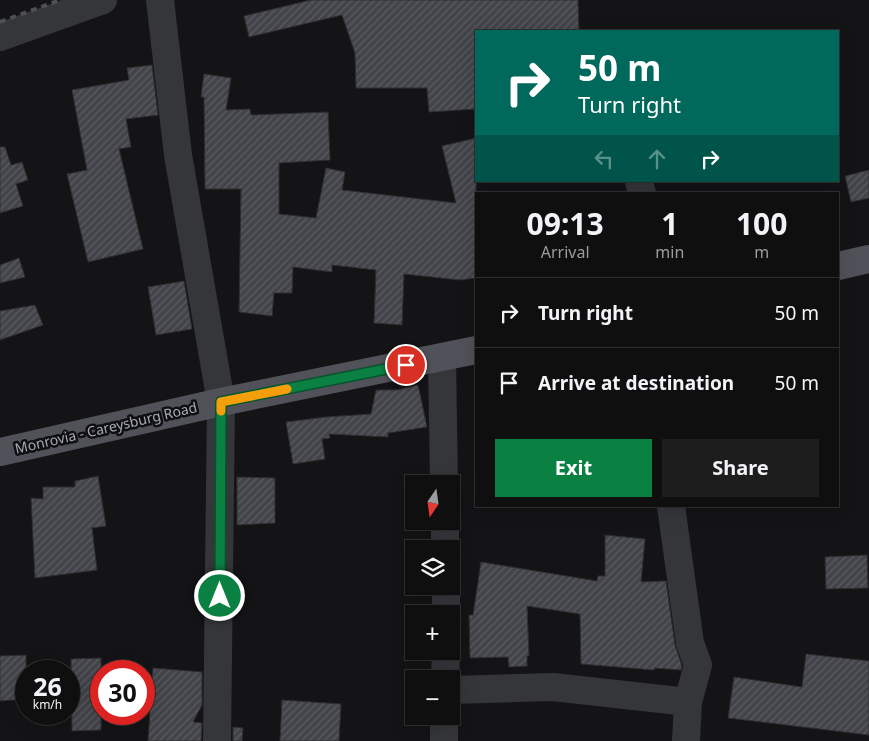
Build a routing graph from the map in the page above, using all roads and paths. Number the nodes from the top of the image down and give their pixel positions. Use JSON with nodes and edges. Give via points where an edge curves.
{"nodes":[{"id":1,"x":103,"y":0,"type":"edge"},
{"id":2,"x":160,"y":0,"type":"edge"},
{"id":3,"x":0,"y":37,"type":"edge"},
{"id":4,"x":869,"y":258,"type":"edge"},
{"id":5,"x":839,"y":266,"type":"edge"},
{"id":6,"x":475,"y":350,"type":"edge"},
{"id":7,"x":442,"y":358,"type":"junction"},
{"id":8,"x":221,"y":402,"type":"junction"},
{"id":9,"x":0,"y":452,"type":"edge"},
{"id":10,"x":444,"y":475,"type":"edge"},
{"id":11,"x":671,"y":507,"type":"edge"},
{"id":12,"x":460,"y":690,"type":"edge"},
{"id":13,"x":688,"y":702,"type":"junction"},
{"id":14,"x":444,"y":725,"type":"edge"},
{"id":15,"x":217,"y":741,"type":"edge"},
{"id":16,"x":444,"y":741,"type":"edge"},
{"id":17,"x":686,"y":741,"type":"edge"}],
"edges":[{"from":1,"to":3,"type":"street"},
{"from":2,"to":8,"type":"street","via":[[178,154]]},
{"from":4,"to":5,"type":"main road"},
{"from":6,"to":7,"type":"main road","name":"Monrovia - Careysburg Road"},
{"from":7,"to":8,"type":"main road","name":"Monrovia - Careysburg Road"},
{"from":7,"to":10,"type":"street"},
{"from":8,"to":9,"type":"main road","name":"Monrovia - Careysburg Road"},
{"from":8,"to":15,"type":"street"},
{"from":11,"to":13,"type":"street","via":[[690,644],[698,665]]},
{"from":12,"to":13,"type":"street","via":[[553,686]]},
{"from":13,"to":17,"type":"street"},
{"from":14,"to":16,"type":"street"}]}
